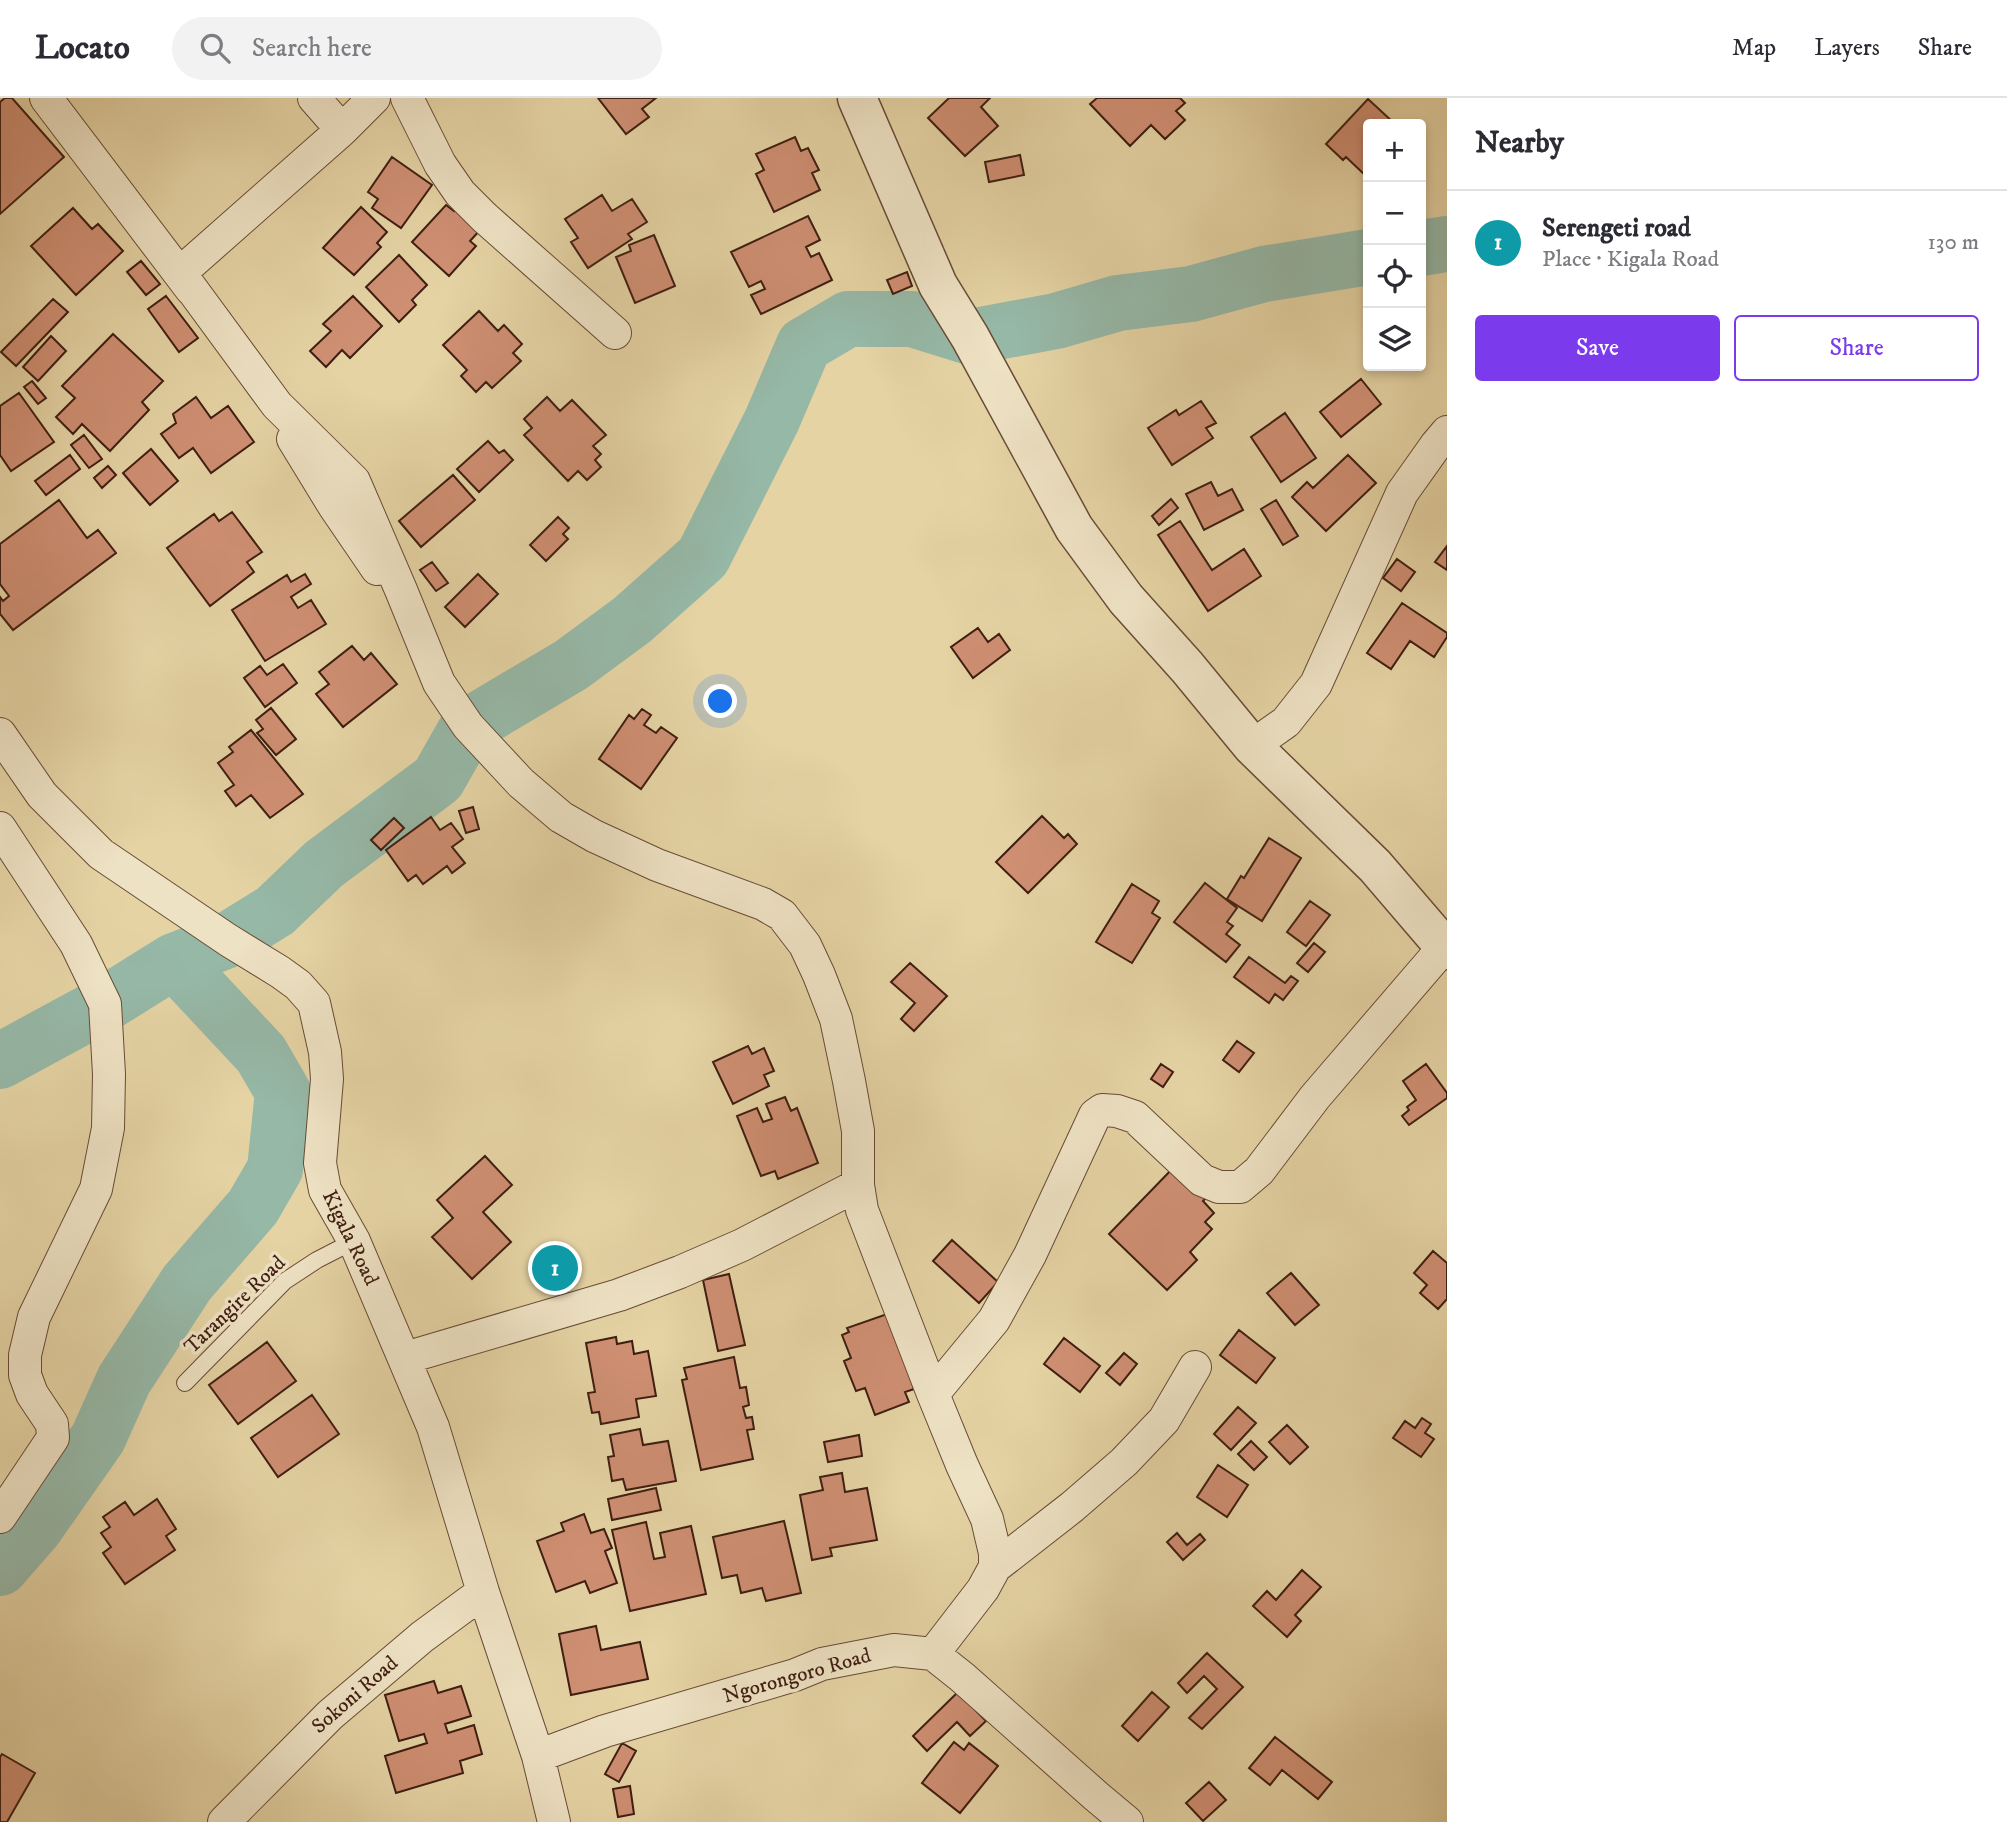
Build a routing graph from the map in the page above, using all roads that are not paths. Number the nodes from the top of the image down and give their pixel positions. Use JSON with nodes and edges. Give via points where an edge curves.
{"nodes":[{"id":1,"x":46,"y":98,"type":"edge"},
{"id":2,"x":314,"y":98,"type":"edge"},
{"id":3,"x":374,"y":98,"type":"edge"},
{"id":4,"x":407,"y":98,"type":"edge"},
{"id":5,"x":857,"y":98,"type":"edge"},
{"id":6,"x":342,"y":130,"type":"junction"},
{"id":7,"x":180,"y":273,"type":"junction"},
{"id":8,"x":615,"y":333,"type":"dead end"},
{"id":9,"x":1447,"y":432,"type":"edge"},
{"id":10,"x":0,"y":734,"type":"edge"},
{"id":11,"x":1252,"y":746,"type":"junction"},
{"id":12,"x":0,"y":828,"type":"edge"},
{"id":13,"x":1445,"y":949,"type":"edge"},
{"id":14,"x":858,"y":1185,"type":"junction"},
{"id":15,"x":354,"y":1241,"type":"junction"},
{"id":16,"x":405,"y":1358,"type":"junction"},
{"id":17,"x":1195,"y":1367,"type":"dead end"},
{"id":18,"x":185,"y":1384,"type":"dead end"},
{"id":19,"x":933,"y":1394,"type":"junction"},
{"id":20,"x":0,"y":1517,"type":"edge"},
{"id":21,"x":995,"y":1567,"type":"junction"},
{"id":22,"x":483,"y":1592,"type":"junction"},
{"id":23,"x":933,"y":1654,"type":"junction"},
{"id":24,"x":538,"y":1756,"type":"junction"},
{"id":25,"x":232,"y":1817,"type":"edge"},
{"id":26,"x":1122,"y":1820,"type":"edge"},
{"id":27,"x":554,"y":1822,"type":"edge"}],
"edges":[{"from":1,"to":7,"type":"street"},
{"from":2,"to":6,"type":"street"},
{"from":3,"to":6,"type":"street"},
{"from":4,"to":8,"type":"street","via":[[460,193]]},
{"from":5,"to":11,"type":"street","via":[[938,285],[1074,528],[1126,599]]},
{"from":6,"to":7,"type":"street"},
{"from":7,"to":14,"type":"street","via":[[373,562],[439,683],[468,726],[521,783],[561,817],[594,836],[763,904],[782,915],[805,945],[836,1019],[858,1131]]},
{"from":9,"to":11,"type":"street","via":[[1402,493],[1317,684],[1286,722]]},
{"from":10,"to":15,"type":"street","name":"Kigala Road","via":[[42,795],[101,854],[280,972],[314,1003],[327,1079],[320,1163],[325,1190]]},
{"from":11,"to":13,"type":"street","via":[[1375,866]]},
{"from":12,"to":20,"type":"street","via":[[76,944],[105,1004],[109,1074],[108,1128],[96,1189],[34,1317],[25,1354],[25,1375],[52,1424],[53,1438]]},
{"from":13,"to":19,"type":"street","via":[[1315,1097],[1259,1171],[1240,1187],[1219,1187],[1202,1180],[1135,1117],[1102,1110],[1095,1115],[1030,1255],[994,1320]]},
{"from":14,"to":16,"type":"street","via":[[742,1245],[619,1295]]},
{"from":14,"to":19,"type":"street","via":[[862,1210]]},
{"from":15,"to":16,"type":"street","name":"Kigala Road"},
{"from":15,"to":18,"type":"lane","name":"Tarangire Road","via":[[285,1281]]},
{"from":16,"to":22,"type":"street","name":"Kigala Road","via":[[433,1427]]},
{"from":17,"to":21,"type":"street","via":[[1164,1420],[1124,1462]]},
{"from":19,"to":21,"type":"street","via":[[986,1519]]},
{"from":21,"to":23,"type":"street"},
{"from":22,"to":24,"type":"street","name":"Kigala Road"},
{"from":22,"to":25,"type":"street","name":"Sokoni Road","via":[[330,1715]]},
{"from":23,"to":24,"type":"street","name":"Ngorongoro Road","via":[[894,1650],[822,1664]]},
{"from":23,"to":26,"type":"street"},
{"from":24,"to":27,"type":"street","name":"Kigala Road"}]}
